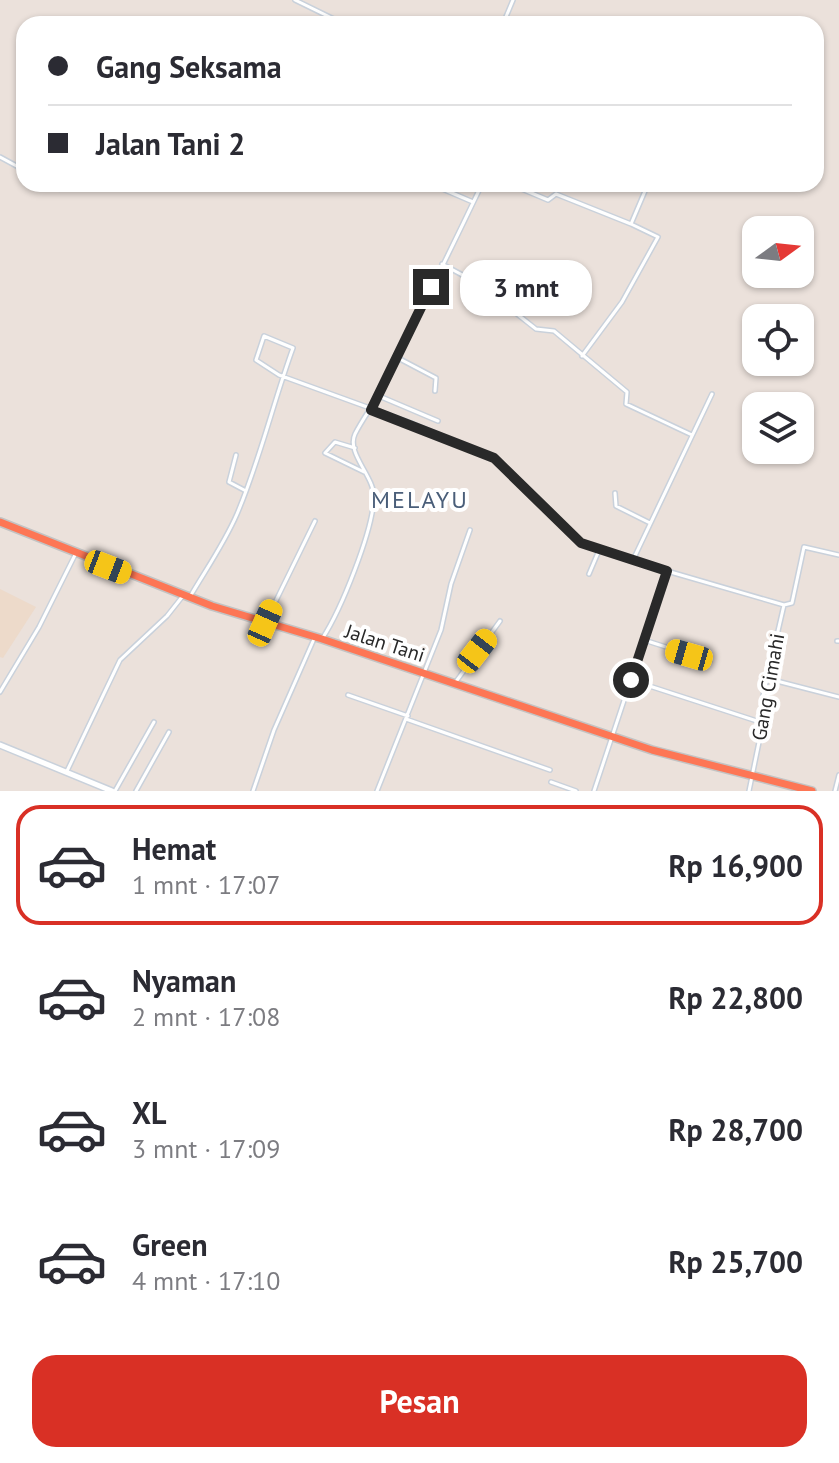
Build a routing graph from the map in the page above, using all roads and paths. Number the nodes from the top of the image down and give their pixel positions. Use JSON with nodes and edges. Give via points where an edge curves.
{"nodes":[{"id":1,"x":295,"y":0,"type":"edge"},
{"id":2,"x":328,"y":16,"type":"edge"},
{"id":3,"x":450,"y":192,"type":"edge"},
{"id":4,"x":478,"y":192,"type":"edge"},
{"id":5,"x":529,"y":192,"type":"edge"},
{"id":6,"x":645,"y":192,"type":"edge"},
{"id":7,"x":473,"y":202,"type":"junction"},
{"id":8,"x":631,"y":224,"type":"junction"},
{"id":9,"x":442,"y":264,"type":"junction"},
{"id":10,"x":582,"y":356,"type":"junction"},
{"id":11,"x":397,"y":357,"type":"junction"},
{"id":12,"x":282,"y":377,"type":"junction"},
{"id":13,"x":435,"y":391,"type":"dead end"},
{"id":14,"x":712,"y":394,"type":"dead end"},
{"id":15,"x":378,"y":395,"type":"junction"},
{"id":16,"x":371,"y":410,"type":"junction"},
{"id":17,"x":438,"y":421,"type":"dead end"},
{"id":18,"x":693,"y":435,"type":"junction"},
{"id":19,"x":355,"y":448,"type":"junction"},
{"id":20,"x":236,"y":455,"type":"dead end"},
{"id":21,"x":366,"y":472,"type":"junction"},
{"id":22,"x":246,"y":491,"type":"junction"},
{"id":23,"x":615,"y":493,"type":"dead end"},
{"id":24,"x":315,"y":521,"type":"dead end"},
{"id":25,"x":0,"y":522,"type":"edge"},
{"id":26,"x":651,"y":523,"type":"junction"},
{"id":27,"x":470,"y":530,"type":"dead end"},
{"id":28,"x":601,"y":547,"type":"junction"},
{"id":29,"x":76,"y":553,"type":"junction"},
{"id":30,"x":839,"y":555,"type":"edge"},
{"id":31,"x":633,"y":560,"type":"junction"},
{"id":32,"x":667,"y":571,"type":"junction"},
{"id":33,"x":589,"y":574,"type":"dead end"},
{"id":34,"x":186,"y":597,"type":"junction"},
{"id":35,"x":784,"y":605,"type":"junction"},
{"id":36,"x":500,"y":621,"type":"dead end"},
{"id":37,"x":265,"y":623,"type":"junction"},
{"id":38,"x":319,"y":638,"type":"junction"},
{"id":39,"x":644,"y":640,"type":"junction"},
{"id":40,"x":710,"y":661,"type":"dead end"},
{"id":41,"x":423,"y":672,"type":"junction"},
{"id":42,"x":767,"y":678,"type":"junction"},
{"id":43,"x":631,"y":680,"type":"junction"},
{"id":44,"x":455,"y":683,"type":"junction"},
{"id":45,"x":0,"y":692,"type":"edge"},
{"id":46,"x":348,"y":695,"type":"dead end"},
{"id":47,"x":839,"y":697,"type":"edge"},
{"id":48,"x":407,"y":718,"type":"junction"},
{"id":49,"x":154,"y":722,"type":"dead end"},
{"id":50,"x":763,"y":723,"type":"junction"},
{"id":51,"x":169,"y":732,"type":"dead end"},
{"id":52,"x":612,"y":737,"type":"junction"},
{"id":53,"x":0,"y":745,"type":"edge"},
{"id":54,"x":550,"y":770,"type":"dead end"},
{"id":55,"x":67,"y":771,"type":"junction"},
{"id":56,"x":839,"y":775,"type":"edge"},
{"id":57,"x":751,"y":776,"type":"junction"},
{"id":58,"x":551,"y":782,"type":"dead end"},
{"id":59,"x":788,"y":788,"type":"edge"},
{"id":60,"x":114,"y":791,"type":"edge"},
{"id":61,"x":136,"y":791,"type":"edge"},
{"id":62,"x":253,"y":791,"type":"edge"},
{"id":63,"x":377,"y":791,"type":"edge"},
{"id":64,"x":576,"y":791,"type":"edge"},
{"id":65,"x":594,"y":791,"type":"edge"},
{"id":66,"x":749,"y":791,"type":"edge"},
{"id":67,"x":812,"y":791,"type":"edge"},
{"id":68,"x":835,"y":791,"type":"edge"}],
"edges":[{"from":1,"to":2,"type":"street"},
{"from":3,"to":7,"type":"street"},
{"from":4,"to":7,"type":"street"},
{"from":5,"to":8,"type":"street","via":[[548,200],[556,194]]},
{"from":6,"to":8,"type":"street"},
{"from":7,"to":9,"type":"street"},
{"from":8,"to":10,"type":"street","via":[[658,237],[622,302]]},
{"from":9,"to":10,"type":"street","via":[[479,284],[536,329],[554,331]]},
{"from":9,"to":11,"type":"street"},
{"from":10,"to":18,"type":"street","via":[[627,392],[626,404]]},
{"from":11,"to":13,"type":"street","via":[[436,378]]},
{"from":11,"to":15,"type":"street"},
{"from":12,"to":12,"type":"street","via":[[256,360],[264,336],[293,348]]},
{"from":12,"to":16,"type":"street"},
{"from":12,"to":22,"type":"street"},
{"from":14,"to":18,"type":"street"},
{"from":15,"to":16,"type":"street"},
{"from":15,"to":17,"type":"street"},
{"from":16,"to":19,"type":"street","via":[[355,434]]},
{"from":16,"to":28,"type":"street","via":[[494,458],[577,541]]},
{"from":18,"to":26,"type":"street"},
{"from":19,"to":21,"type":"street"},
{"from":19,"to":21,"type":"street","via":[[335,442],[325,453]]},
{"from":20,"to":22,"type":"street","via":[[229,482]]},
{"from":21,"to":38,"type":"street","via":[[372,505],[356,563],[337,615]]},
{"from":22,"to":34,"type":"street","via":[[226,537]]},
{"from":23,"to":26,"type":"street","via":[[615,506]]},
{"from":24,"to":37,"type":"street"},
{"from":25,"to":29,"type":"highway","name":"Jalan Tani"},
{"from":26,"to":31,"type":"street"},
{"from":27,"to":41,"type":"street"},
{"from":28,"to":31,"type":"street"},
{"from":28,"to":33,"type":"street"},
{"from":29,"to":34,"type":"highway","name":"Jalan Tani"},
{"from":29,"to":45,"type":"street"},
{"from":30,"to":35,"type":"street","name":"Gang Cimahi","via":[[804,547],[792,603]]},
{"from":31,"to":32,"type":"street"},
{"from":32,"to":35,"type":"street"},
{"from":32,"to":39,"type":"street"},
{"from":34,"to":37,"type":"highway","name":"Jalan Tani"},
{"from":34,"to":55,"type":"street","via":[[120,660]]},
{"from":35,"to":42,"type":"street","name":"Gang Cimahi"},
{"from":36,"to":44,"type":"street"},
{"from":37,"to":38,"type":"highway","name":"Jalan Tani"},
{"from":38,"to":41,"type":"highway","name":"Jalan Tani"},
{"from":38,"to":62,"type":"street","via":[[274,730]]},
{"from":39,"to":40,"type":"street"},
{"from":39,"to":43,"type":"street"},
{"from":41,"to":44,"type":"highway","name":"Jalan Tani"},
{"from":41,"to":48,"type":"street"},
{"from":42,"to":47,"type":"street"},
{"from":42,"to":50,"type":"street","name":"Gang Cimahi"},
{"from":43,"to":50,"type":"street"},
{"from":43,"to":52,"type":"street"},
{"from":44,"to":52,"type":"highway","name":"Jalan Tani"},
{"from":46,"to":48,"type":"street"},
{"from":48,"to":54,"type":"street"},
{"from":48,"to":63,"type":"street"},
{"from":49,"to":60,"type":"street"},
{"from":50,"to":57,"type":"street","name":"Gang Cimahi"},
{"from":51,"to":61,"type":"street"},
{"from":52,"to":57,"type":"highway","name":"Jalan Tani"},
{"from":52,"to":65,"type":"street"},
{"from":53,"to":55,"type":"street"},
{"from":55,"to":60,"type":"street"},
{"from":56,"to":68,"type":"street"},
{"from":57,"to":59,"type":"highway","name":"Jalan Tani"},
{"from":57,"to":66,"type":"street","name":"Gang Cimahi"},
{"from":58,"to":64,"type":"street"},
{"from":59,"to":67,"type":"highway","name":"Jalan Tani"}]}
